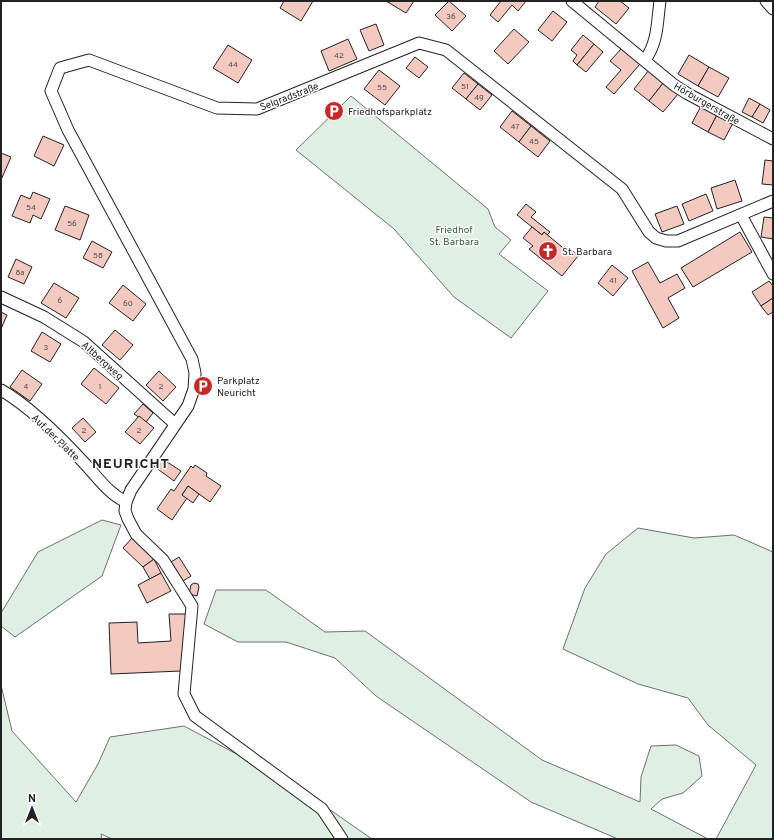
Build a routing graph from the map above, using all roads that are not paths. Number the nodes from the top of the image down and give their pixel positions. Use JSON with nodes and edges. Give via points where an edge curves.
{"nodes":[{"id":1,"x":572,"y":1,"type":"edge"},
{"id":2,"x":660,"y":1,"type":"edge"},
{"id":3,"x":766,"y":1,"type":"edge"},
{"id":4,"x":773,"y":9,"type":"edge"},
{"id":5,"x":645,"y":60,"type":"junction"},
{"id":6,"x":773,"y":139,"type":"edge"},
{"id":7,"x":773,"y":201,"type":"edge"},
{"id":8,"x":741,"y":216,"type":"junction"},
{"id":9,"x":773,"y":274,"type":"edge"},
{"id":10,"x":1,"y":297,"type":"edge"},
{"id":11,"x":1,"y":390,"type":"edge"},
{"id":12,"x":175,"y":424,"type":"junction"},
{"id":13,"x":126,"y":502,"type":"junction"},
{"id":14,"x":342,"y":839,"type":"edge"}],
"edges":[{"from":1,"to":5,"type":"street","name":"Hörburgerstraße"},
{"from":2,"to":5,"type":"street","via":[[656,41]]},
{"from":3,"to":4,"type":"street"},
{"from":5,"to":6,"type":"street","name":"Hörburgerstraße","via":[[688,94]]},
{"from":7,"to":8,"type":"street","name":"Selgradstraße"},
{"from":8,"to":9,"type":"street"},
{"from":8,"to":12,"type":"street","name":"Selgradstraße","via":[[678,241],[666,242],[656,238],[649,232],[622,189],[446,50],[419,43],[257,109],[217,108],[89,60],[60,68],[51,91],[68,130],[192,359],[195,373],[194,389],[188,406]]},
{"from":10,"to":12,"type":"street","name":"Altbergweg","via":[[44,317],[84,342]]},
{"from":11,"to":13,"type":"street","name":"Auf der Platte","via":[[18,400],[86,464],[114,497]]},
{"from":12,"to":13,"type":"street","via":[[131,490]]},
{"from":13,"to":14,"type":"street","via":[[125,511],[136,534],[163,560],[192,606],[184,694],[195,716],[322,809]]}]}
